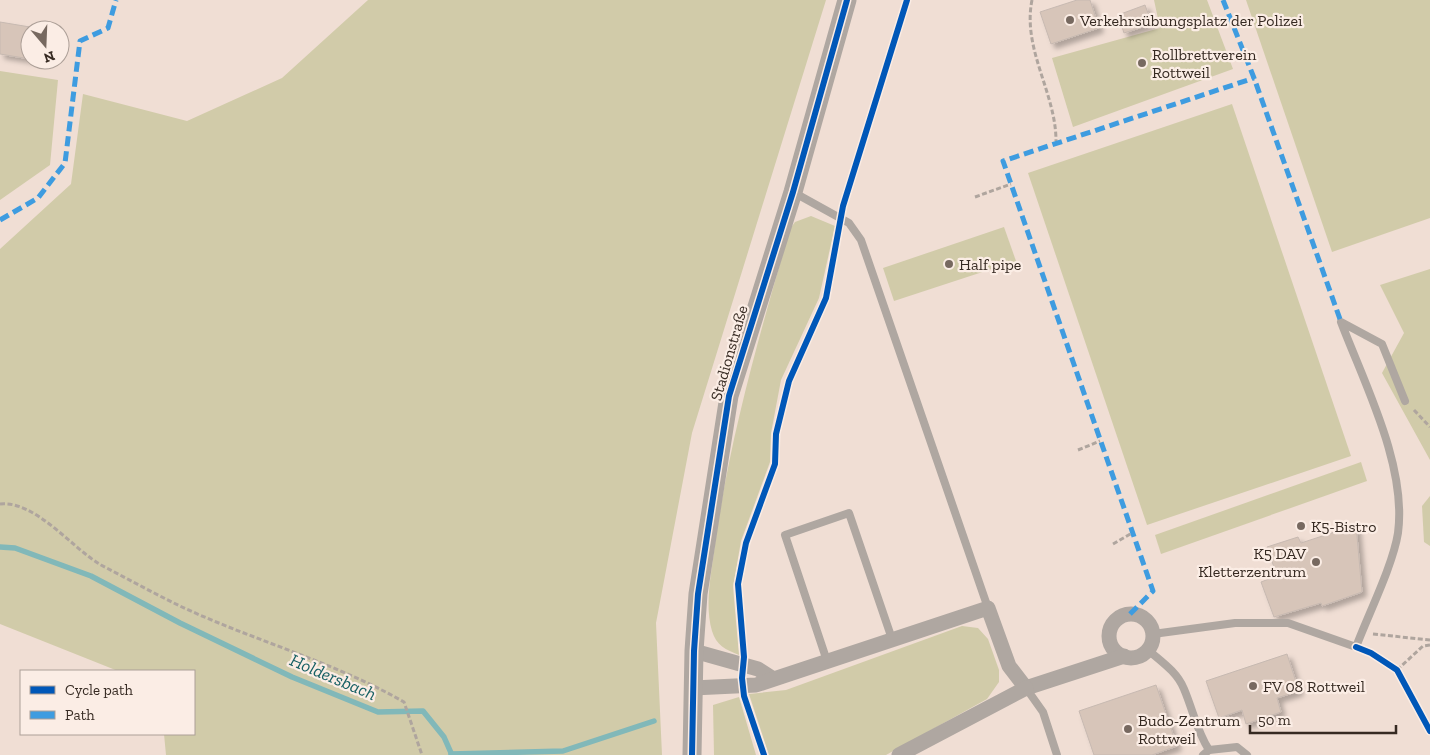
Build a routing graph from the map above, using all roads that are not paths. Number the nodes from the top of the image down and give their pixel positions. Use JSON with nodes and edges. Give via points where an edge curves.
{"nodes":[{"id":1,"x":847,"y":0,"type":"edge"},
{"id":2,"x":793,"y":192,"type":"junction"},
{"id":3,"x":1405,"y":401,"type":"dead end"},
{"id":4,"x":988,"y":608,"type":"junction"},
{"id":5,"x":1153,"y":634,"type":"junction"},
{"id":6,"x":892,"y":639,"type":"junction"},
{"id":7,"x":1148,"y":650,"type":"junction"},
{"id":8,"x":694,"y":652,"type":"junction"},
{"id":9,"x":1124,"y":656,"type":"junction"},
{"id":10,"x":827,"y":661,"type":"junction"},
{"id":11,"x":772,"y":678,"type":"junction"},
{"id":12,"x":693,"y":688,"type":"junction"},
{"id":13,"x":1026,"y":688,"type":"junction"},
{"id":14,"x":1206,"y":753,"type":"edge"},
{"id":15,"x":692,"y":755,"type":"edge"},
{"id":16,"x":900,"y":755,"type":"edge"},
{"id":17,"x":1057,"y":755,"type":"edge"},
{"id":18,"x":1246,"y":755,"type":"edge"}],
"edges":[{"from":1,"to":2,"type":"street","name":"Stadionstraße"},
{"from":2,"to":4,"type":"lane","via":[[849,223],[861,240]]},
{"from":2,"to":8,"type":"street","name":"Stadionstraße","via":[[729,396],[698,594]]},
{"from":3,"to":5,"type":"lane","via":[[1382,344],[1341,322],[1389,448],[1399,489],[1398,534],[1356,647],[1288,623],[1235,623]]},
{"from":4,"to":6,"type":"street"},
{"from":4,"to":13,"type":"street","via":[[1009,666]]},
{"from":5,"to":7,"type":"street"},
{"from":5,"to":9,"type":"street","via":[[1151,626],[1138,615],[1130,614],[1115,621],[1110,629],[1112,645]]},
{"from":6,"to":10,"type":"street"},
{"from":6,"to":10,"type":"lane","via":[[849,513],[785,536]]},
{"from":7,"to":9,"type":"street","via":[[1141,655]]},
{"from":7,"to":14,"type":"lane","via":[[1173,671],[1184,688]]},
{"from":8,"to":11,"type":"street","via":[[758,669]]},
{"from":8,"to":12,"type":"street","name":"Stadionstraße"},
{"from":9,"to":13,"type":"street"},
{"from":10,"to":11,"type":"street"},
{"from":11,"to":12,"type":"street","via":[[756,685]]},
{"from":12,"to":15,"type":"street","name":"Stadionstraße"},
{"from":13,"to":16,"type":"street"},
{"from":13,"to":17,"type":"lane","via":[[1043,712]]},
{"from":14,"to":18,"type":"lane","via":[[1237,747]]}]}
